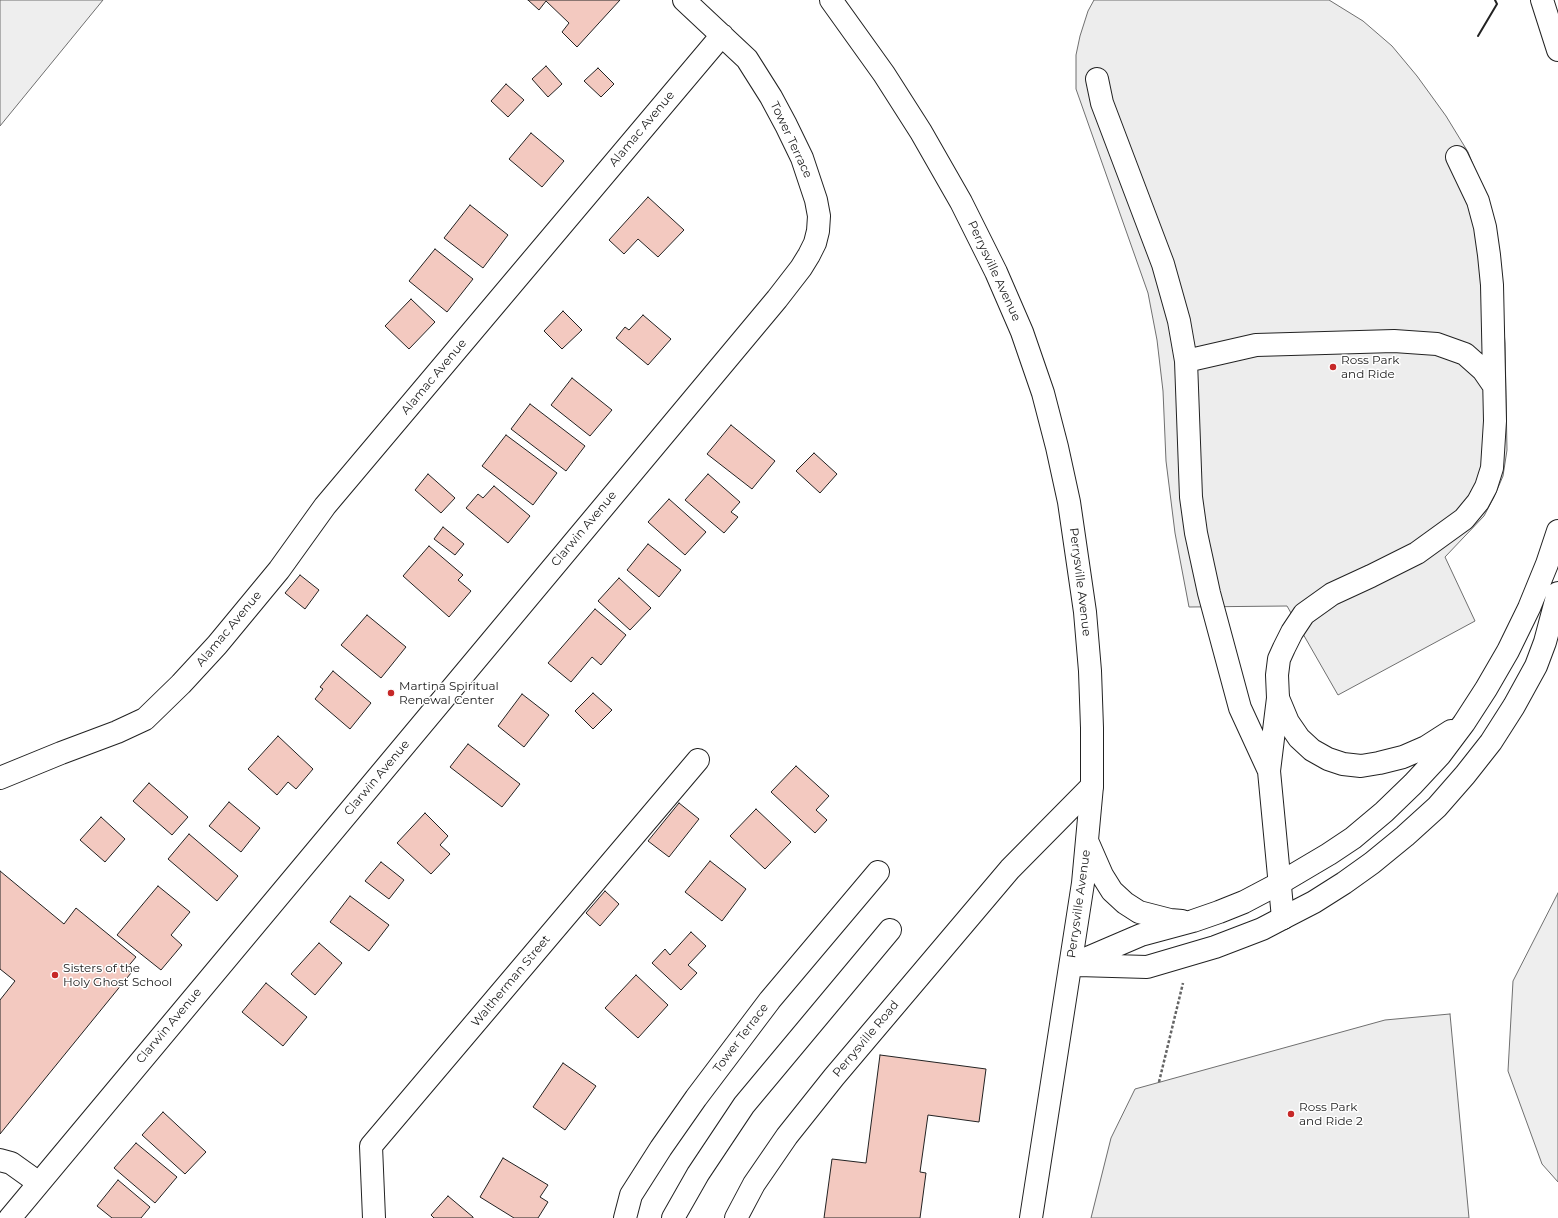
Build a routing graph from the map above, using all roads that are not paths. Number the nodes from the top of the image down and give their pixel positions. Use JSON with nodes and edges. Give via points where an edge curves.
{"nodes":[{"id":1,"x":684,"y":0,"type":"edge"},
{"id":2,"x":831,"y":0,"type":"edge"},
{"id":3,"x":1542,"y":0,"type":"edge"},
{"id":4,"x":722,"y":35,"type":"junction"},
{"id":5,"x":1558,"y":50,"type":"edge"},
{"id":6,"x":1097,"y":79,"type":"dead end"},
{"id":7,"x":1458,"y":157,"type":"dead end"},
{"id":8,"x":744,"y":337,"type":"joint"},
{"id":9,"x":1186,"y":361,"type":"junction"},
{"id":10,"x":1494,"y":386,"type":"junction"},
{"id":11,"x":1558,"y":531,"type":"edge"},
{"id":12,"x":1558,"y":593,"type":"edge"},
{"id":13,"x":1278,"y":698,"type":"junction"},
{"id":14,"x":1464,"y":723,"type":"junction"},
{"id":15,"x":698,"y":760,"type":"dead end"},
{"id":16,"x":1269,"y":771,"type":"junction"},
{"id":17,"x":0,"y":778,"type":"edge"},
{"id":18,"x":1092,"y":786,"type":"junction"},
{"id":19,"x":1088,"y":843,"type":"junction"},
{"id":20,"x":878,"y":872,"type":"dead end"},
{"id":21,"x":1280,"y":884,"type":"junction"},
{"id":22,"x":1284,"y":918,"type":"junction"},
{"id":23,"x":1193,"y":921,"type":"junction"},
{"id":24,"x":890,"y":930,"type":"dead end"},
{"id":25,"x":1071,"y":965,"type":"junction"},
{"id":26,"x":0,"y":1160,"type":"edge"},
{"id":27,"x":39,"y":1183,"type":"junction"},
{"id":28,"x":10,"y":1218,"type":"edge"},
{"id":29,"x":374,"y":1218,"type":"edge"},
{"id":30,"x":625,"y":1218,"type":"edge"},
{"id":31,"x":673,"y":1218,"type":"edge"},
{"id":32,"x":736,"y":1218,"type":"edge"},
{"id":33,"x":1031,"y":1218,"type":"edge"}],
"edges":[{"from":1,"to":4,"type":"main road","name":"Tower Terrace"},
{"from":2,"to":18,"type":"main road","name":"Perrysville Avenue","via":[[884,74],[961,202],[1002,285],[1022,332],[1043,393],[1057,447],[1079,558],[1090,671]]},
{"from":3,"to":5,"type":"main road"},
{"from":4,"to":8,"type":"main road","name":"Tower Terrace","via":[[746,59],[771,97],[802,158],[819,216],[815,243],[801,268]]},
{"from":4,"to":17,"type":"main road","name":"Alamac Avenue","via":[[325,506],[279,570],[181,684],[145,719]]},
{"from":6,"to":9,"type":"main road","via":[[1102,103],[1163,264],[1179,321]]},
{"from":7,"to":10,"type":"main road","via":[[1478,201],[1485,227],[1492,285]]},
{"from":8,"to":27,"type":"main road","name":"Clarwin Avenue"},
{"from":9,"to":10,"type":"main road","via":[[1256,345],[1394,341],[1437,344],[1465,354],[1483,370]]},
{"from":9,"to":16,"type":"main road","via":[[1191,497],[1196,533],[1209,593],[1240,708]]},
{"from":10,"to":13,"type":"main road","via":[[1492,468],[1478,502],[1464,519],[1417,553],[1332,594],[1304,614],[1279,659],[1276,675]]},
{"from":11,"to":14,"type":"main road","via":[[1526,614]]},
{"from":12,"to":22,"type":"main road","via":[[1546,642],[1536,666],[1491,742],[1465,776],[1437,807],[1372,863],[1314,902]]},
{"from":13,"to":14,"type":"main road","via":[[1298,738],[1312,750],[1343,764],[1361,766],[1403,757]]},
{"from":13,"to":16,"type":"main road"},
{"from":14,"to":21,"type":"main road","via":[[1440,755],[1384,812],[1329,854]]},
{"from":15,"to":29,"type":"main road","name":"Waltherman Street","via":[[371,1146]]},
{"from":16,"to":21,"type":"main road"},
{"from":18,"to":19,"type":"main road","name":"Perrysville Avenue"},
{"from":18,"to":32,"type":"main road","name":"Perrysville Road","via":[[1010,869],[834,1077],[787,1136],[754,1184]]},
{"from":19,"to":23,"type":"main road","via":[[1102,875],[1112,891],[1125,903],[1139,912],[1153,916]]},
{"from":19,"to":25,"type":"main road","name":"Perrysville Avenue"},
{"from":20,"to":30,"type":"main road","name":"Tower Terrace","via":[[770,1000],[696,1098],[631,1195]]},
{"from":21,"to":22,"type":"main road"},
{"from":21,"to":23,"type":"main road","via":[[1244,902]]},
{"from":22,"to":25,"type":"main road","via":[[1251,934],[1190,956],[1147,967]]},
{"from":23,"to":25,"type":"main road","via":[[1141,936]]},
{"from":24,"to":31,"type":"main road","via":[[744,1105],[698,1174]]},
{"from":25,"to":33,"type":"main road","name":"Perrysville Avenue"},
{"from":26,"to":27,"type":"main road","via":[[11,1163]]},
{"from":27,"to":28,"type":"main road","name":"Clarwin Avenue"}]}
